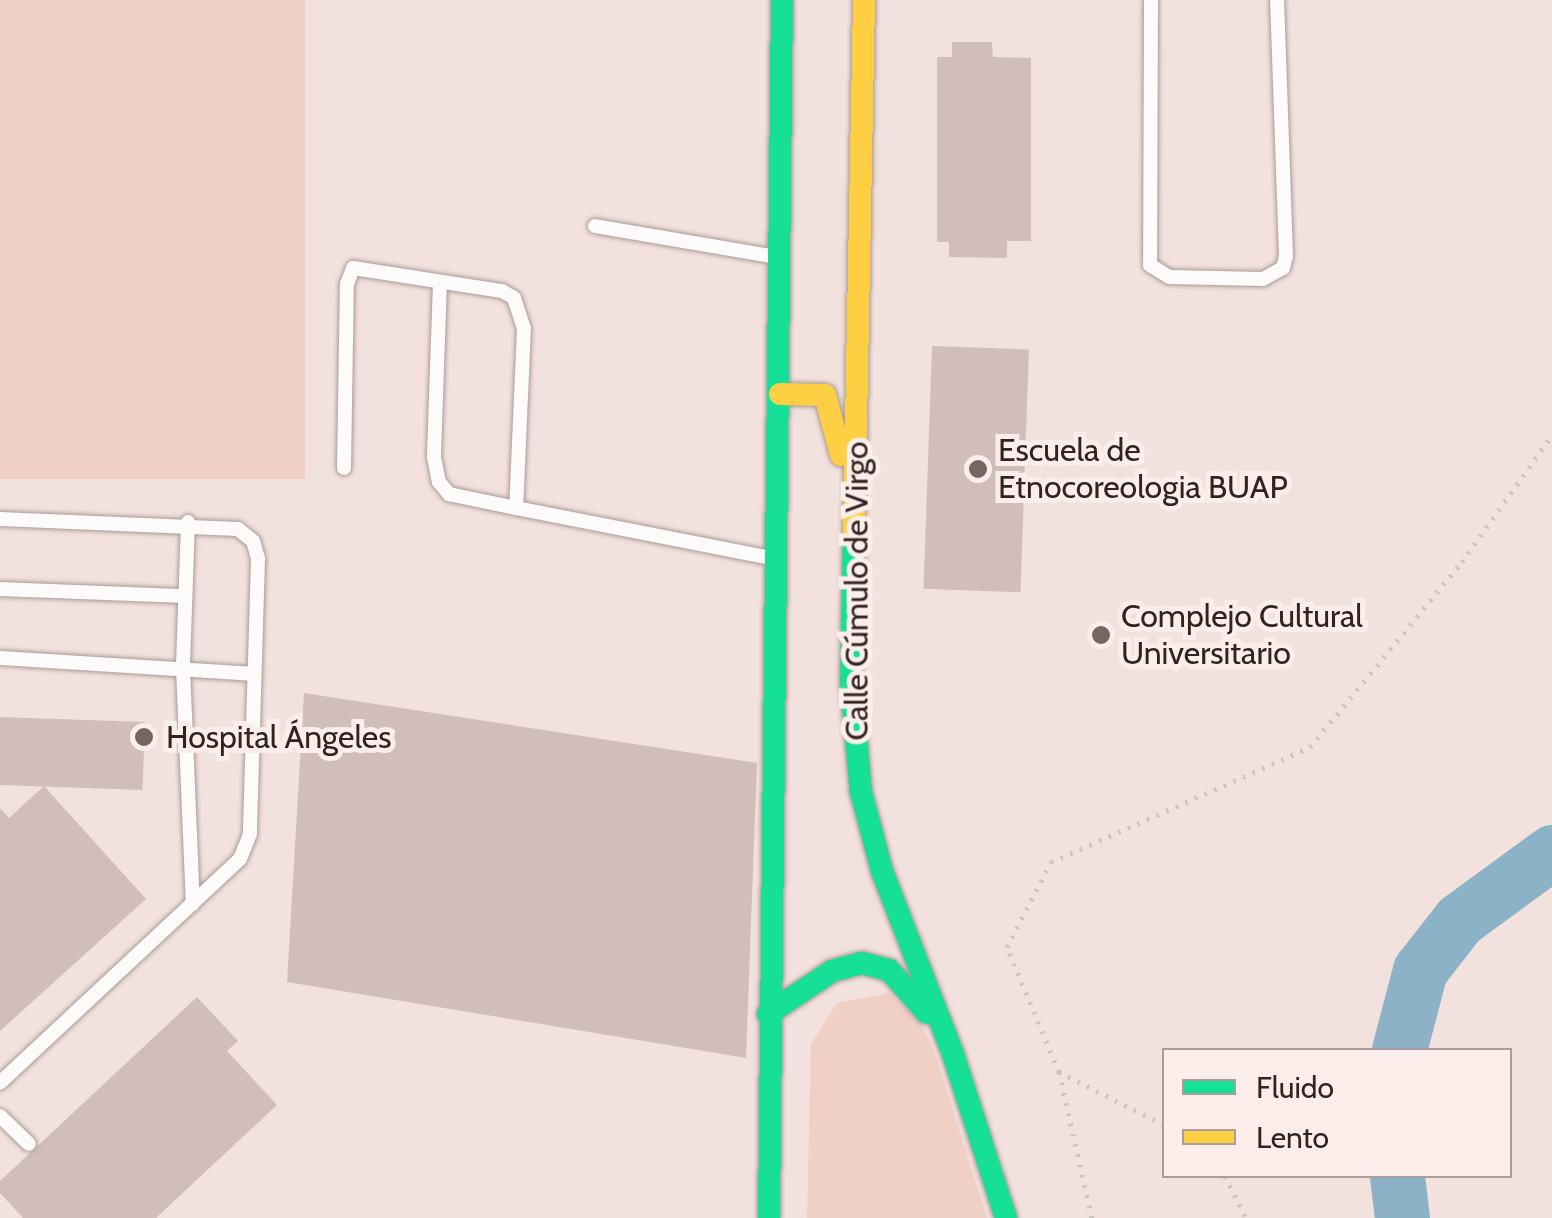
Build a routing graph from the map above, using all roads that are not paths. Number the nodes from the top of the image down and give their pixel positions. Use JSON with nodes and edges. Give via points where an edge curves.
{"nodes":[{"id":1,"x":782,"y":0,"type":"edge"},
{"id":2,"x":864,"y":0,"type":"edge"},
{"id":3,"x":1151,"y":0,"type":"edge"},
{"id":4,"x":1276,"y":0,"type":"edge"},
{"id":5,"x":595,"y":226,"type":"dead end"},
{"id":6,"x":780,"y":258,"type":"junction"},
{"id":7,"x":440,"y":282,"type":"junction"},
{"id":8,"x":780,"y":394,"type":"junction"},
{"id":9,"x":344,"y":468,"type":"dead end"},
{"id":10,"x":516,"y":508,"type":"junction"},
{"id":11,"x":0,"y":519,"type":"edge"},
{"id":12,"x":188,"y":522,"type":"junction"},
{"id":13,"x":853,"y":522,"type":"junction"},
{"id":14,"x":777,"y":558,"type":"junction"},
{"id":15,"x":0,"y":588,"type":"edge"},
{"id":16,"x":185,"y":596,"type":"junction"},
{"id":17,"x":0,"y":658,"type":"edge"},
{"id":18,"x":183,"y":668,"type":"junction"},
{"id":19,"x":252,"y":674,"type":"junction"},
{"id":20,"x":193,"y":904,"type":"junction"},
{"id":21,"x":768,"y":1014,"type":"junction"},
{"id":22,"x":953,"y":1054,"type":"junction"},
{"id":23,"x":0,"y":1084,"type":"edge"},
{"id":24,"x":0,"y":1116,"type":"edge"},
{"id":25,"x":28,"y":1144,"type":"dead end"},
{"id":26,"x":769,"y":1218,"type":"edge"},
{"id":27,"x":1006,"y":1218,"type":"edge"}],
"edges":[{"from":1,"to":6,"type":"main road"},
{"from":2,"to":13,"type":"main road","name":"Calle Cúmulo de Virgo"},
{"from":3,"to":4,"type":"lane","via":[[1146,254],[1158,273],[1216,278],[1274,276],[1286,256]]},
{"from":5,"to":6,"type":"lane"},
{"from":6,"to":8,"type":"main road"},
{"from":7,"to":9,"type":"lane","via":[[353,268]]},
{"from":7,"to":10,"type":"lane","via":[[434,457],[439,482],[449,494]]},
{"from":7,"to":10,"type":"lane","via":[[502,291],[522,312]]},
{"from":8,"to":13,"type":"main road","via":[[825,395]]},
{"from":8,"to":14,"type":"main road"},
{"from":10,"to":14,"type":"lane"},
{"from":11,"to":12,"type":"lane"},
{"from":12,"to":16,"type":"lane"},
{"from":12,"to":19,"type":"lane","via":[[238,529],[252,541],[258,559]]},
{"from":13,"to":22,"type":"main road","name":"Calle Cúmulo de Virgo","via":[[851,683],[861,792],[882,871]]},
{"from":14,"to":21,"type":"main road"},
{"from":15,"to":16,"type":"lane"},
{"from":16,"to":18,"type":"lane"},
{"from":17,"to":18,"type":"lane"},
{"from":18,"to":19,"type":"lane"},
{"from":18,"to":20,"type":"lane"},
{"from":19,"to":20,"type":"lane","via":[[250,834],[240,859]]},
{"from":20,"to":23,"type":"lane"},
{"from":21,"to":22,"type":"main road","via":[[832,971],[862,963],[890,970],[915,993]]},
{"from":21,"to":26,"type":"main road"},
{"from":22,"to":27,"type":"main road","name":"Calle Cúmulo de Virgo"},
{"from":24,"to":25,"type":"lane"}]}
